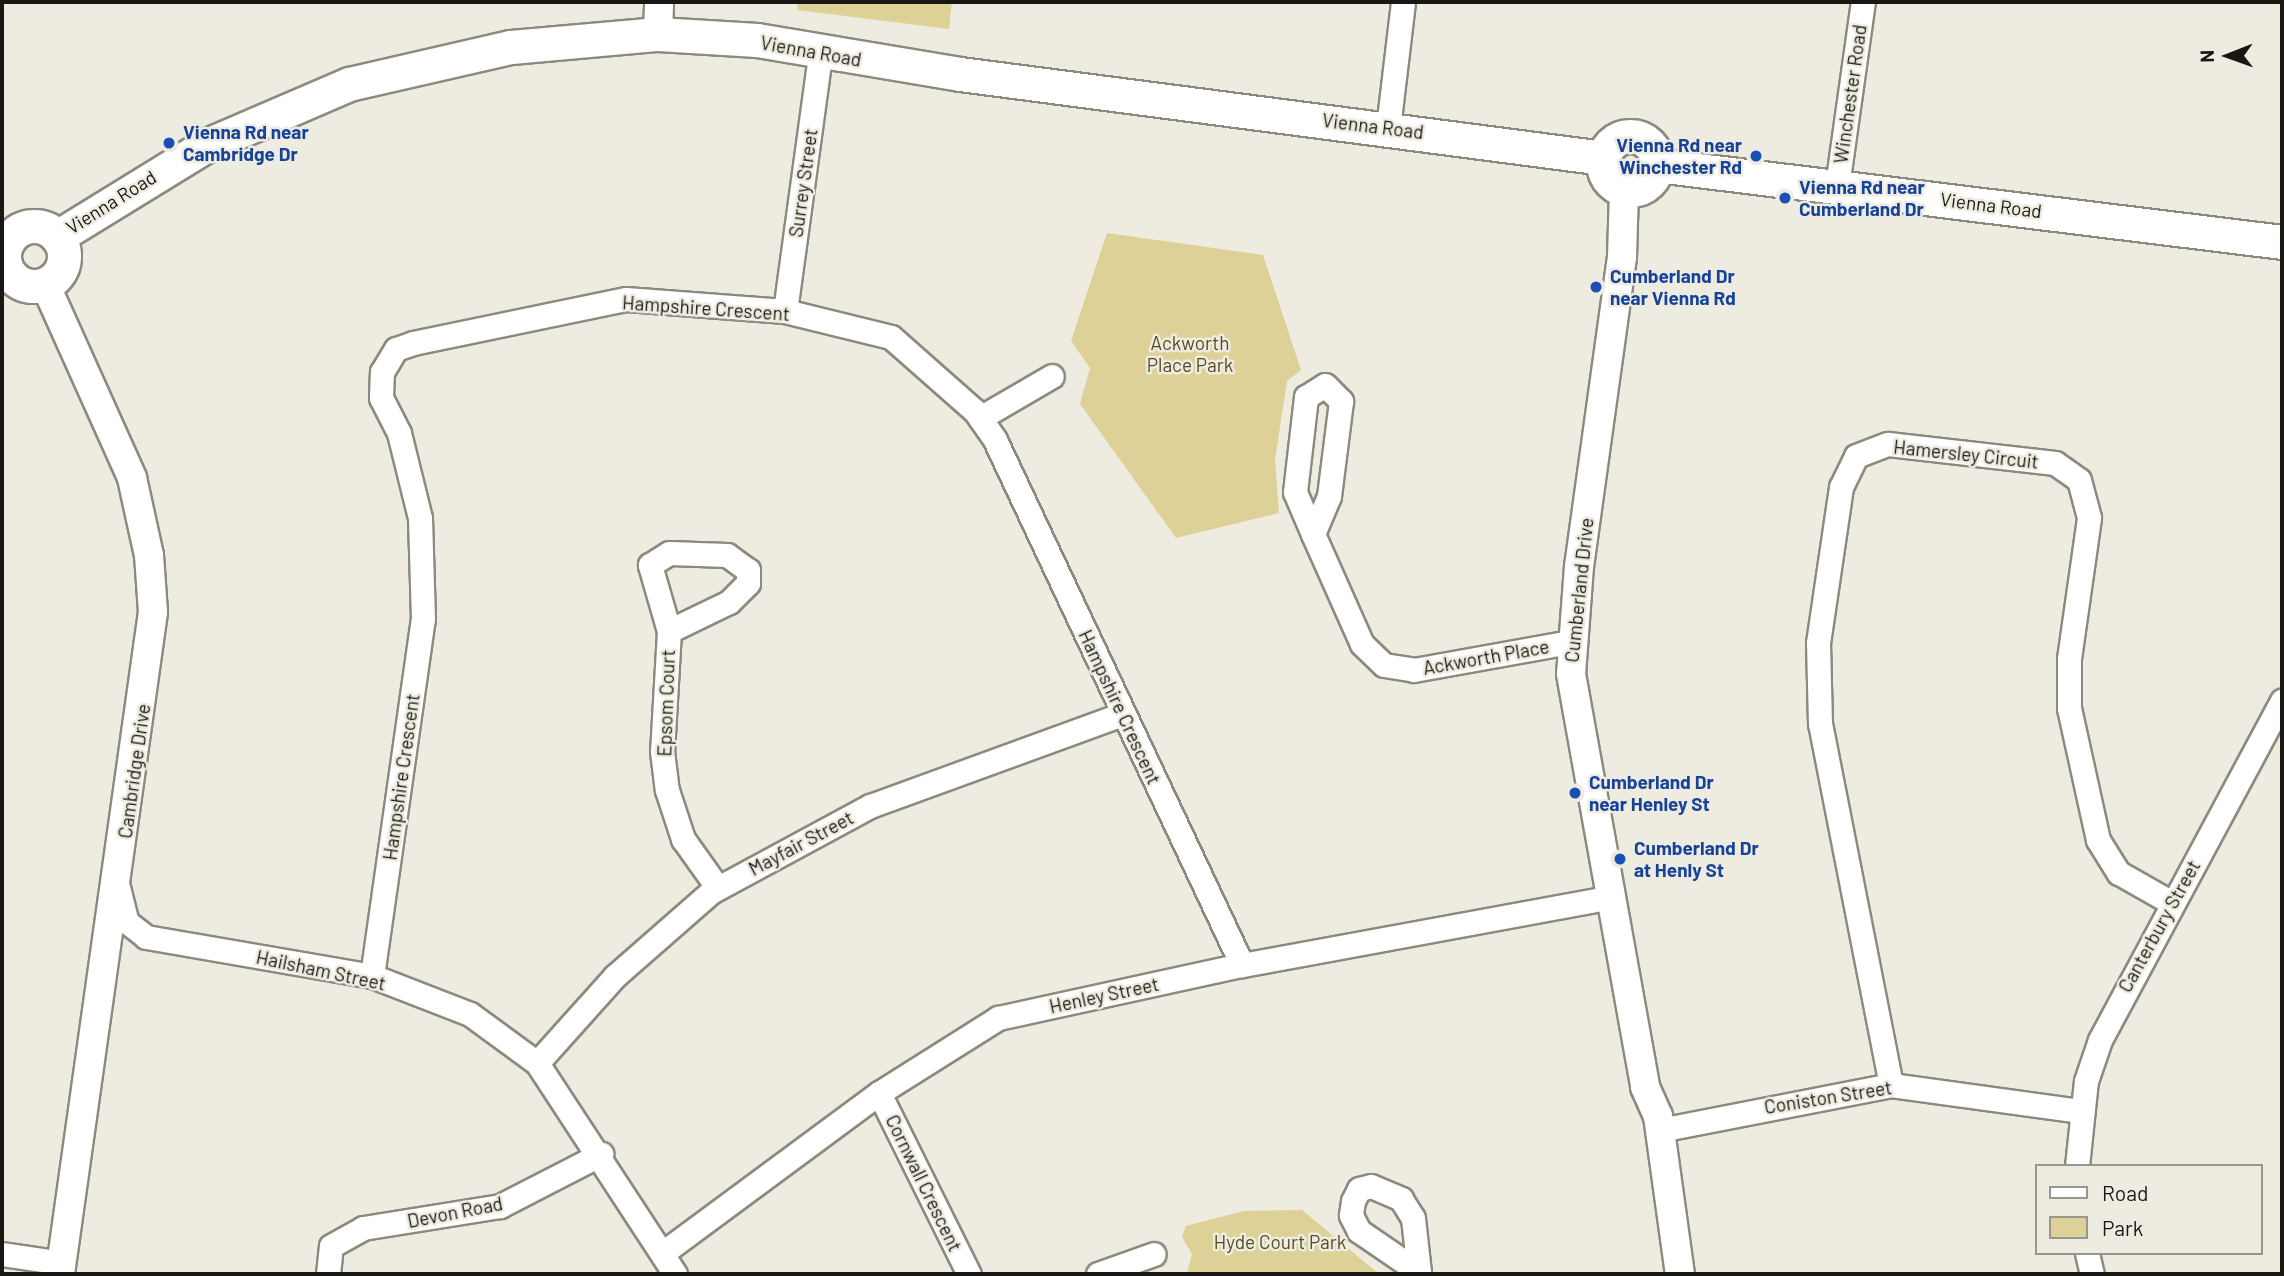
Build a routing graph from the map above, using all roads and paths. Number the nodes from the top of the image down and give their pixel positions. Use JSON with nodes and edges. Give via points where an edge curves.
{"nodes":[{"id":1,"x":1404,"y":2,"type":"edge"},
{"id":2,"x":1863,"y":2,"type":"edge"},
{"id":3,"x":659,"y":18,"type":"edge"},
{"id":4,"x":820,"y":54,"type":"junction"},
{"id":5,"x":1388,"y":128,"type":"junction"},
{"id":6,"x":1603,"y":159,"type":"junction"},
{"id":7,"x":1657,"y":165,"type":"junction"},
{"id":8,"x":1838,"y":186,"type":"junction"},
{"id":9,"x":1624,"y":190,"type":"junction"},
{"id":10,"x":57,"y":237,"type":"junction"},
{"id":11,"x":2282,"y":242,"type":"edge"},
{"id":12,"x":5,"y":271,"type":"edge"},
{"id":13,"x":45,"y":284,"type":"junction"},
{"id":14,"x":785,"y":311,"type":"junction"},
{"id":15,"x":1052,"y":376,"type":"dead end"},
{"id":16,"x":979,"y":418,"type":"junction"},
{"id":17,"x":1313,"y":534,"type":"junction"},
{"id":18,"x":669,"y":631,"type":"dead end"},
{"id":19,"x":1570,"y":642,"type":"junction"},
{"id":20,"x":2282,"y":701,"type":"edge"},
{"id":21,"x":1123,"y":714,"type":"junction"},
{"id":22,"x":118,"y":887,"type":"junction"},
{"id":23,"x":718,"y":888,"type":"junction"},
{"id":24,"x":1612,"y":897,"type":"junction"},
{"id":25,"x":2172,"y":904,"type":"junction"},
{"id":26,"x":1242,"y":965,"type":"junction"},
{"id":27,"x":372,"y":976,"type":"junction"},
{"id":28,"x":537,"y":1063,"type":"junction"},
{"id":29,"x":1891,"y":1085,"type":"junction"},
{"id":30,"x":879,"y":1093,"type":"junction"},
{"id":31,"x":2081,"y":1111,"type":"junction"},
{"id":32,"x":1660,"y":1130,"type":"junction"},
{"id":33,"x":601,"y":1154,"type":"junction"},
{"id":34,"x":2077,"y":1164,"type":"edge"},
{"id":35,"x":664,"y":1252,"type":"junction"},
{"id":36,"x":2,"y":1254,"type":"edge"},
{"id":37,"x":1154,"y":1254,"type":"dead end"},
{"id":38,"x":2087,"y":1255,"type":"edge"},
{"id":39,"x":61,"y":1269,"type":"edge"},
{"id":40,"x":328,"y":1274,"type":"edge"},
{"id":41,"x":675,"y":1274,"type":"edge"},
{"id":42,"x":969,"y":1274,"type":"edge"},
{"id":43,"x":1098,"y":1274,"type":"edge"},
{"id":44,"x":1681,"y":1274,"type":"edge"},
{"id":45,"x":2092,"y":1274,"type":"edge"}],
"edges":[{"from":1,"to":5,"type":"street"},
{"from":2,"to":8,"type":"street","name":"Winchester Road"},
{"from":3,"to":4,"type":"main road","name":"Vienna Road"},
{"from":3,"to":10,"type":"main road","name":"Vienna Road","via":[[349,84],[205,146]]},
{"from":4,"to":5,"type":"main road","name":"Vienna Road"},
{"from":4,"to":14,"type":"street","name":"Surrey Street"},
{"from":5,"to":6,"type":"main road","name":"Vienna Road"},
{"from":6,"to":7,"type":"main road","via":[[1619,138],[1638,137],[1653,148]]},
{"from":6,"to":9,"type":"main road","via":[[1610,182]]},
{"from":7,"to":8,"type":"main road","name":"Vienna Road"},
{"from":7,"to":9,"type":"main road","via":[[1650,182]]},
{"from":8,"to":11,"type":"main road","name":"Vienna Road"},
{"from":9,"to":19,"type":"street","name":"Cumberland Drive","via":[[1622,257]]},
{"from":10,"to":12,"type":"main road","via":[[31,226],[14,234],[5,251]]},
{"from":10,"to":13,"type":"main road","via":[[63,264]]},
{"from":12,"to":13,"type":"main road","via":[[27,285]]},
{"from":13,"to":22,"type":"street","name":"Cambridge Drive","via":[[132,478],[149,555],[150,656]]},
{"from":14,"to":16,"type":"street","name":"Hampshire Crescent","via":[[891,337]]},
{"from":14,"to":27,"type":"street","name":"Hampshire Crescent","via":[[626,299],[396,349],[382,372],[381,398],[399,433],[420,518],[423,619]]},
{"from":15,"to":16,"type":"street"},
{"from":16,"to":21,"type":"street","name":"Hampshire Crescent","via":[[995,440]]},
{"from":17,"to":17,"type":"street","name":"Ackworth Place","via":[[1295,492],[1306,397],[1325,385],[1341,401],[1329,496]]},
{"from":17,"to":19,"type":"street","name":"Ackworth Place","via":[[1362,644],[1384,665],[1415,670]]},
{"from":18,"to":23,"type":"street","name":"Epsom Court","via":[[662,751],[667,790],[683,839]]},
{"from":19,"to":24,"type":"street","name":"Cumberland Drive","via":[[1577,716]]},
{"from":20,"to":25,"type":"street","name":"Canterbury Street"},
{"from":21,"to":23,"type":"street","name":"Mayfair Street","via":[[870,806]]},
{"from":21,"to":26,"type":"street","name":"Hampshire Crescent"},
{"from":22,"to":27,"type":"street","name":"Hailsham Street","via":[[127,922],[146,937]]},
{"from":22,"to":39,"type":"street","name":"Cambridge Drive"},
{"from":23,"to":28,"type":"street","name":"Mayfair Street","via":[[615,976]]},
{"from":24,"to":26,"type":"street","name":"Henley Street"},
{"from":24,"to":32,"type":"street","name":"Cumberland Drive","via":[[1645,1087]]},
{"from":25,"to":29,"type":"street","name":"Hamersley Circuit","via":[[2119,873],[2098,840],[2069,708],[2068,659],[2089,518],[2079,480],[2055,463],[1900,445],[1888,444],[1856,456],[1841,487],[1818,643],[1821,724]]},
{"from":25,"to":31,"type":"street","name":"Canterbury Street","via":[[2100,1040]]},
{"from":26,"to":30,"type":"street","name":"Henley Street","via":[[998,1017]]},
{"from":27,"to":28,"type":"street","name":"Hailsham Street","via":[[470,1014]]},
{"from":28,"to":33,"type":"street","name":"Hailsham Street"},
{"from":29,"to":31,"type":"street","name":"Coniston Street"},
{"from":29,"to":32,"type":"street","name":"Coniston Street"},
{"from":30,"to":35,"type":"street","name":"Henley Street"},
{"from":30,"to":42,"type":"street","name":"Cornwall Crescent"},
{"from":31,"to":34,"type":"street","name":"Canterbury Street"},
{"from":32,"to":44,"type":"street","name":"Cumberland Drive"},
{"from":33,"to":35,"type":"street","name":"Hailsham Street"},
{"from":33,"to":40,"type":"street","name":"Devon Road","via":[[500,1206],[363,1228],[331,1246]]},
{"from":35,"to":41,"type":"street","name":"Hailsham Street"},
{"from":36,"to":39,"type":"street"},
{"from":37,"to":43,"type":"street"},
{"from":38,"to":45,"type":"street"}]}
